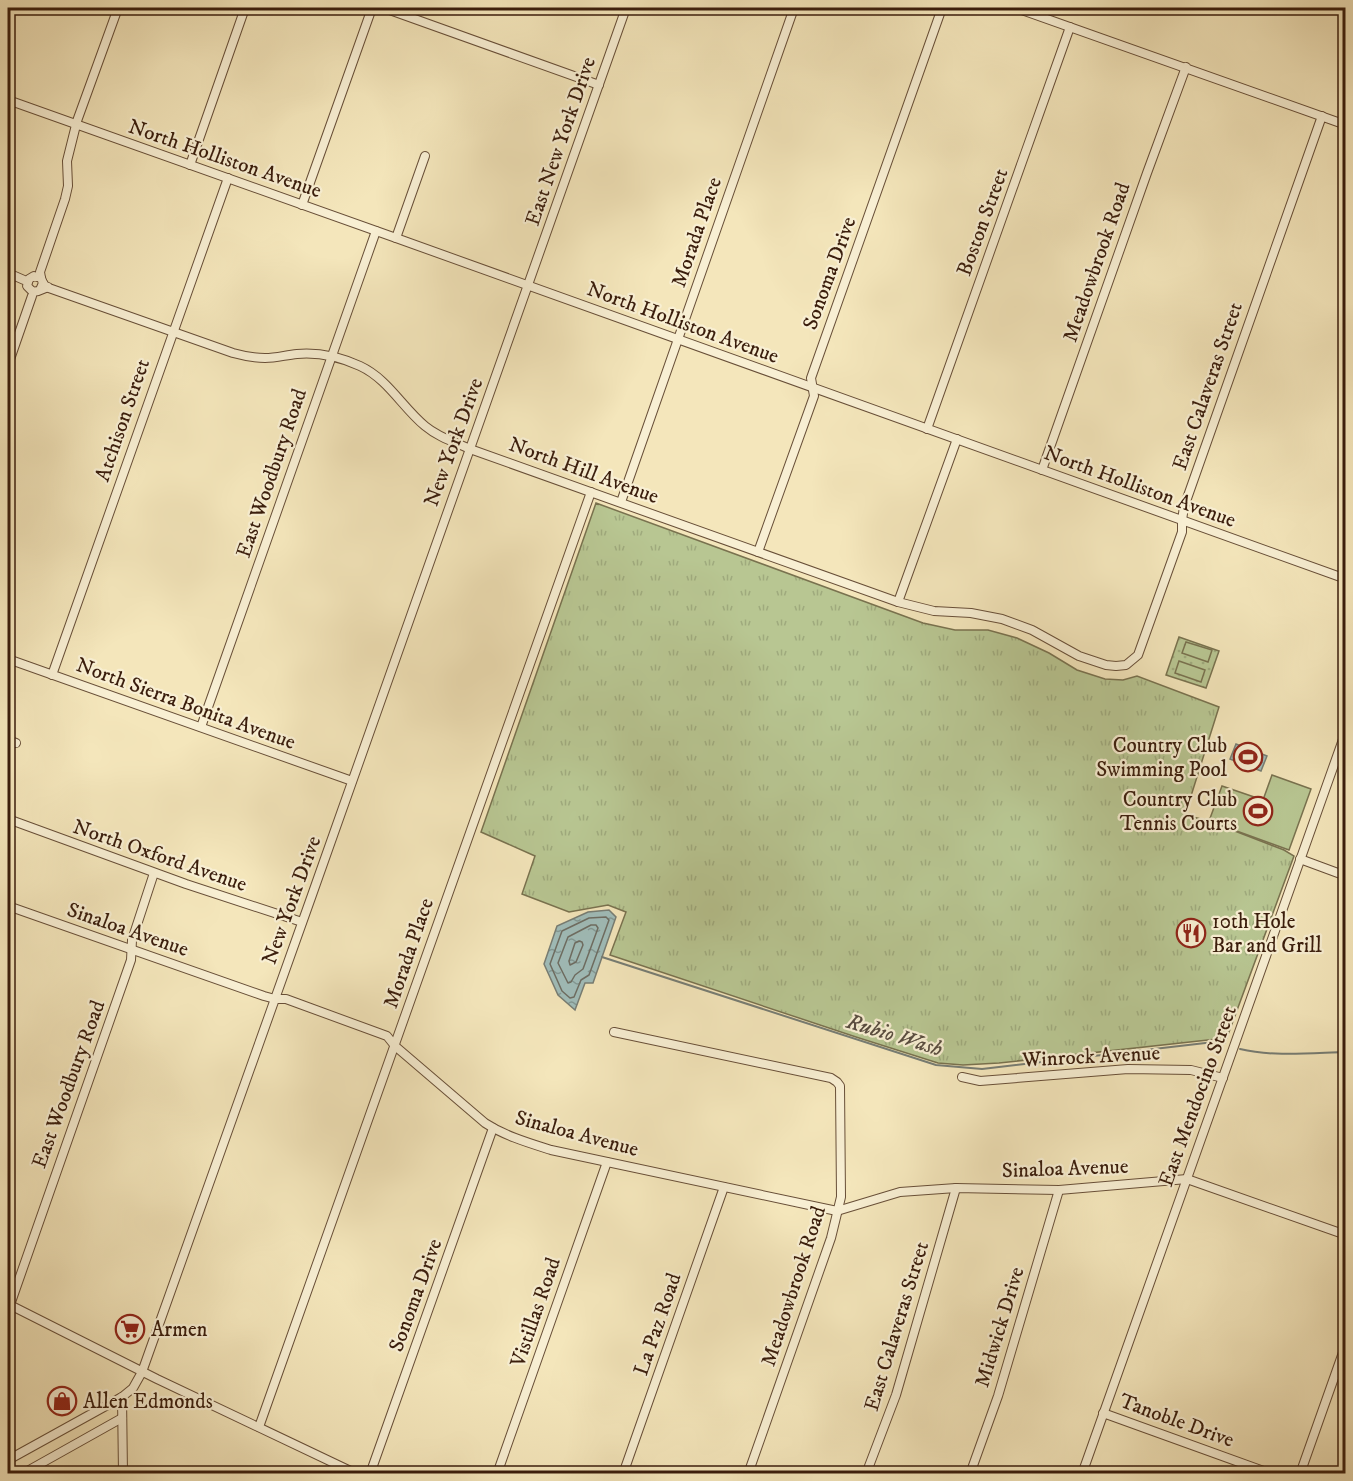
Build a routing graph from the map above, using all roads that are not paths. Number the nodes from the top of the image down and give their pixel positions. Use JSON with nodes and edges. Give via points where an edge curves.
{"nodes":[{"id":1,"x":118,"y":8,"type":"edge"},
{"id":2,"x":245,"y":8,"type":"edge"},
{"id":3,"x":372,"y":8,"type":"edge"},
{"id":4,"x":384,"y":8,"type":"edge"},
{"id":5,"x":626,"y":8,"type":"edge"},
{"id":6,"x":794,"y":8,"type":"edge"},
{"id":7,"x":942,"y":8,"type":"edge"},
{"id":8,"x":1016,"y":8,"type":"edge"},
{"id":9,"x":1070,"y":27,"type":"junction"},
{"id":10,"x":1186,"y":67,"type":"junction"},
{"id":11,"x":598,"y":85,"type":"junction"},
{"id":12,"x":8,"y":100,"type":"edge"},
{"id":13,"x":1322,"y":116,"type":"junction"},
{"id":14,"x":76,"y":125,"type":"junction"},
{"id":15,"x":1346,"y":125,"type":"edge"},
{"id":16,"x":425,"y":156,"type":"dead end"},
{"id":17,"x":190,"y":165,"type":"junction"},
{"id":18,"x":228,"y":178,"type":"junction"},
{"id":19,"x":303,"y":205,"type":"junction"},
{"id":20,"x":376,"y":231,"type":"junction"},
{"id":21,"x":396,"y":238,"type":"junction"},
{"id":22,"x":8,"y":273,"type":"edge"},
{"id":23,"x":36,"y":284,"type":"junction"},
{"id":24,"x":528,"y":285,"type":"junction"},
{"id":25,"x":173,"y":332,"type":"junction"},
{"id":26,"x":677,"y":339,"type":"junction"},
{"id":27,"x":332,"y":356,"type":"junction"},
{"id":28,"x":8,"y":365,"type":"edge"},
{"id":29,"x":812,"y":388,"type":"junction"},
{"id":30,"x":927,"y":429,"type":"junction"},
{"id":31,"x":957,"y":439,"type":"junction"},
{"id":32,"x":470,"y":449,"type":"junction"},
{"id":33,"x":1042,"y":470,"type":"junction"},
{"id":34,"x":591,"y":492,"type":"junction"},
{"id":35,"x":621,"y":502,"type":"junction"},
{"id":36,"x":1182,"y":520,"type":"junction"},
{"id":37,"x":759,"y":552,"type":"junction"},
{"id":38,"x":1346,"y":579,"type":"edge"},
{"id":39,"x":898,"y":602,"type":"junction"},
{"id":40,"x":8,"y":659,"type":"edge"},
{"id":41,"x":1126,"y":665,"type":"joint"},
{"id":42,"x":52,"y":675,"type":"junction"},
{"id":43,"x":201,"y":727,"type":"junction"},
{"id":44,"x":1346,"y":731,"type":"edge"},
{"id":45,"x":352,"y":781,"type":"junction"},
{"id":46,"x":8,"y":819,"type":"edge"},
{"id":47,"x":1300,"y":859,"type":"junction"},
{"id":48,"x":154,"y":873,"type":"junction"},
{"id":49,"x":1346,"y":876,"type":"edge"},
{"id":50,"x":8,"y":906,"type":"edge"},
{"id":51,"x":302,"y":922,"type":"junction"},
{"id":52,"x":132,"y":950,"type":"junction"},
{"id":53,"x":274,"y":999,"type":"junction"},
{"id":54,"x":614,"y":1032,"type":"dead end"},
{"id":55,"x":395,"y":1046,"type":"junction"},
{"id":56,"x":962,"y":1077,"type":"dead end"},
{"id":57,"x":1223,"y":1078,"type":"junction"},
{"id":58,"x":493,"y":1128,"type":"junction"},
{"id":59,"x":607,"y":1162,"type":"junction"},
{"id":60,"x":1186,"y":1179,"type":"junction"},
{"id":61,"x":724,"y":1187,"type":"junction"},
{"id":62,"x":956,"y":1188,"type":"junction"},
{"id":63,"x":1059,"y":1190,"type":"junction"},
{"id":64,"x":837,"y":1211,"type":"junction"},
{"id":65,"x":1346,"y":1235,"type":"edge"},
{"id":66,"x":9,"y":1305,"type":"edge"},
{"id":67,"x":1346,"y":1344,"type":"edge"},
{"id":68,"x":142,"y":1372,"type":"junction"},
{"id":69,"x":122,"y":1397,"type":"junction"},
{"id":70,"x":1103,"y":1413,"type":"junction"},
{"id":71,"x":122,"y":1418,"type":"junction"},
{"id":72,"x":260,"y":1427,"type":"junction"},
{"id":73,"x":8,"y":1460,"type":"edge"},
{"id":74,"x":22,"y":1473,"type":"edge"},
{"id":75,"x":123,"y":1473,"type":"edge"},
{"id":76,"x":357,"y":1473,"type":"edge"},
{"id":77,"x":370,"y":1473,"type":"edge"},
{"id":78,"x":497,"y":1473,"type":"edge"},
{"id":79,"x":623,"y":1473,"type":"edge"},
{"id":80,"x":748,"y":1473,"type":"edge"},
{"id":81,"x":866,"y":1473,"type":"edge"},
{"id":82,"x":970,"y":1473,"type":"edge"},
{"id":83,"x":1082,"y":1473,"type":"edge"},
{"id":84,"x":1272,"y":1473,"type":"edge"},
{"id":85,"x":1300,"y":1473,"type":"edge"}],
"edges":[{"from":1,"to":14,"type":"street"},
{"from":2,"to":17,"type":"street"},
{"from":3,"to":19,"type":"street"},
{"from":4,"to":11,"type":"street"},
{"from":5,"to":11,"type":"street","name":"East New York Drive"},
{"from":6,"to":26,"type":"street","name":"Morada Place"},
{"from":7,"to":29,"type":"street","name":"Sonoma Drive","via":[[811,378]]},
{"from":8,"to":9,"type":"street"},
{"from":9,"to":10,"type":"street"},
{"from":9,"to":30,"type":"street","name":"Boston Street"},
{"from":10,"to":13,"type":"street"},
{"from":10,"to":33,"type":"street","name":"Meadowbrook Road"},
{"from":11,"to":24,"type":"street","name":"East New York Drive"},
{"from":12,"to":14,"type":"street","name":"North Holliston Avenue"},
{"from":13,"to":15,"type":"street"},
{"from":13,"to":36,"type":"street","name":"East Calaveras Street"},
{"from":14,"to":17,"type":"street","name":"North Holliston Avenue"},
{"from":14,"to":23,"type":"street","via":[[65,199]]},
{"from":16,"to":21,"type":"street"},
{"from":17,"to":18,"type":"street","name":"North Holliston Avenue"},
{"from":18,"to":19,"type":"street","name":"North Holliston Avenue"},
{"from":18,"to":25,"type":"street","name":"Atchison Street"},
{"from":19,"to":20,"type":"street","name":"North Holliston Avenue"},
{"from":20,"to":21,"type":"street","name":"North Holliston Avenue"},
{"from":20,"to":27,"type":"street","name":"East Woodbury Road"},
{"from":21,"to":24,"type":"street","name":"North Holliston Avenue"},
{"from":22,"to":23,"type":"street","name":"North Hill Avenue"},
{"from":23,"to":25,"type":"street","name":"North Hill Avenue"},
{"from":23,"to":28,"type":"street"},
{"from":24,"to":26,"type":"street","name":"North Holliston Avenue"},
{"from":24,"to":32,"type":"street","name":"New York Drive"},
{"from":25,"to":27,"type":"street","name":"North Hill Avenue","via":[[251,357]]},
{"from":25,"to":42,"type":"street","name":"Atchison Street"},
{"from":26,"to":29,"type":"street","name":"North Holliston Avenue"},
{"from":26,"to":35,"type":"street","name":"Morada Place"},
{"from":27,"to":32,"type":"street","name":"North Hill Avenue","via":[[370,372],[429,429]]},
{"from":27,"to":43,"type":"street","name":"East Woodbury Road"},
{"from":29,"to":30,"type":"street","name":"North Holliston Avenue"},
{"from":29,"to":37,"type":"street","name":"Sonoma Drive","via":[[814,396]]},
{"from":30,"to":31,"type":"street","name":"North Holliston Avenue"},
{"from":31,"to":33,"type":"street","name":"North Holliston Avenue"},
{"from":31,"to":39,"type":"street"},
{"from":32,"to":34,"type":"street","name":"North Hill Avenue"},
{"from":32,"to":45,"type":"street","name":"New York Drive"},
{"from":33,"to":36,"type":"street","name":"North Holliston Avenue"},
{"from":34,"to":35,"type":"street","name":"North Hill Avenue"},
{"from":34,"to":55,"type":"street","name":"Morada Place"},
{"from":35,"to":37,"type":"street","name":"North Hill Avenue"},
{"from":36,"to":38,"type":"street","name":"North Holliston Avenue"},
{"from":36,"to":41,"type":"street","name":"East Calaveras Street","via":[[1182,532],[1138,655]]},
{"from":37,"to":39,"type":"street","name":"North Hill Avenue"},
{"from":39,"to":41,"type":"street","name":"North Hill Avenue","via":[[934,611],[1002,619],[1088,660]]},
{"from":40,"to":42,"type":"street","name":"North Sierra Bonita Avenue"},
{"from":42,"to":43,"type":"street","name":"North Sierra Bonita Avenue"},
{"from":43,"to":45,"type":"street","name":"North Sierra Bonita Avenue"},
{"from":44,"to":47,"type":"street","name":"East Mendocino Street"},
{"from":45,"to":51,"type":"street","name":"New York Drive"},
{"from":46,"to":48,"type":"street","name":"North Oxford Avenue"},
{"from":47,"to":49,"type":"street"},
{"from":47,"to":57,"type":"street","name":"East Mendocino Street"},
{"from":48,"to":51,"type":"street","name":"North Oxford Avenue"},
{"from":48,"to":52,"type":"street","name":"East Woodbury Road"},
{"from":50,"to":52,"type":"street","name":"Sinaloa Avenue"},
{"from":51,"to":53,"type":"street","name":"New York Drive"},
{"from":52,"to":53,"type":"street","name":"Sinaloa Avenue"},
{"from":52,"to":66,"type":"street","name":"East Woodbury Road"},
{"from":53,"to":55,"type":"street","name":"Sinaloa Avenue","via":[[286,999],[387,1036]]},
{"from":53,"to":68,"type":"street","name":"New York Drive"},
{"from":54,"to":64,"type":"street","name":"Meadowbrook Road","via":[[837,1082],[841,1175]]},
{"from":55,"to":58,"type":"street","name":"Sinaloa Avenue"},
{"from":55,"to":72,"type":"street","name":"Morada Place"},
{"from":56,"to":57,"type":"street","name":"Winrock Avenue","via":[[980,1082],[1128,1069],[1191,1070]]},
{"from":57,"to":60,"type":"street","name":"East Mendocino Street"},
{"from":58,"to":59,"type":"street","name":"Sinaloa Avenue","via":[[544,1147]]},
{"from":58,"to":77,"type":"street","name":"Sonoma Drive"},
{"from":59,"to":61,"type":"street","name":"Sinaloa Avenue"},
{"from":59,"to":78,"type":"street","name":"Vistillas Road"},
{"from":60,"to":63,"type":"street","name":"Sinaloa Avenue"},
{"from":60,"to":65,"type":"street"},
{"from":60,"to":70,"type":"street","name":"East Mendocino Street"},
{"from":61,"to":64,"type":"street","name":"Sinaloa Avenue"},
{"from":61,"to":79,"type":"street","name":"La Paz Road"},
{"from":62,"to":63,"type":"street","name":"Sinaloa Avenue"},
{"from":62,"to":64,"type":"street","name":"Sinaloa Avenue","via":[[900,1192]]},
{"from":62,"to":81,"type":"street","name":"East Calaveras Street","via":[[896,1395]]},
{"from":63,"to":82,"type":"street","name":"Midwick Drive","via":[[998,1396]]},
{"from":64,"to":80,"type":"street","name":"Meadowbrook Road","via":[[831,1238]]},
{"from":66,"to":68,"type":"street"},
{"from":67,"to":85,"type":"street"},
{"from":68,"to":69,"type":"street","name":"New York Drive"},
{"from":68,"to":72,"type":"street"},
{"from":69,"to":71,"type":"street"},
{"from":69,"to":73,"type":"street","name":"New York Drive"},
{"from":70,"to":83,"type":"street","name":"East Mendocino Street"},
{"from":70,"to":84,"type":"street","name":"Tanoble Drive"},
{"from":71,"to":74,"type":"street"},
{"from":71,"to":75,"type":"street"},
{"from":72,"to":76,"type":"street"}]}
